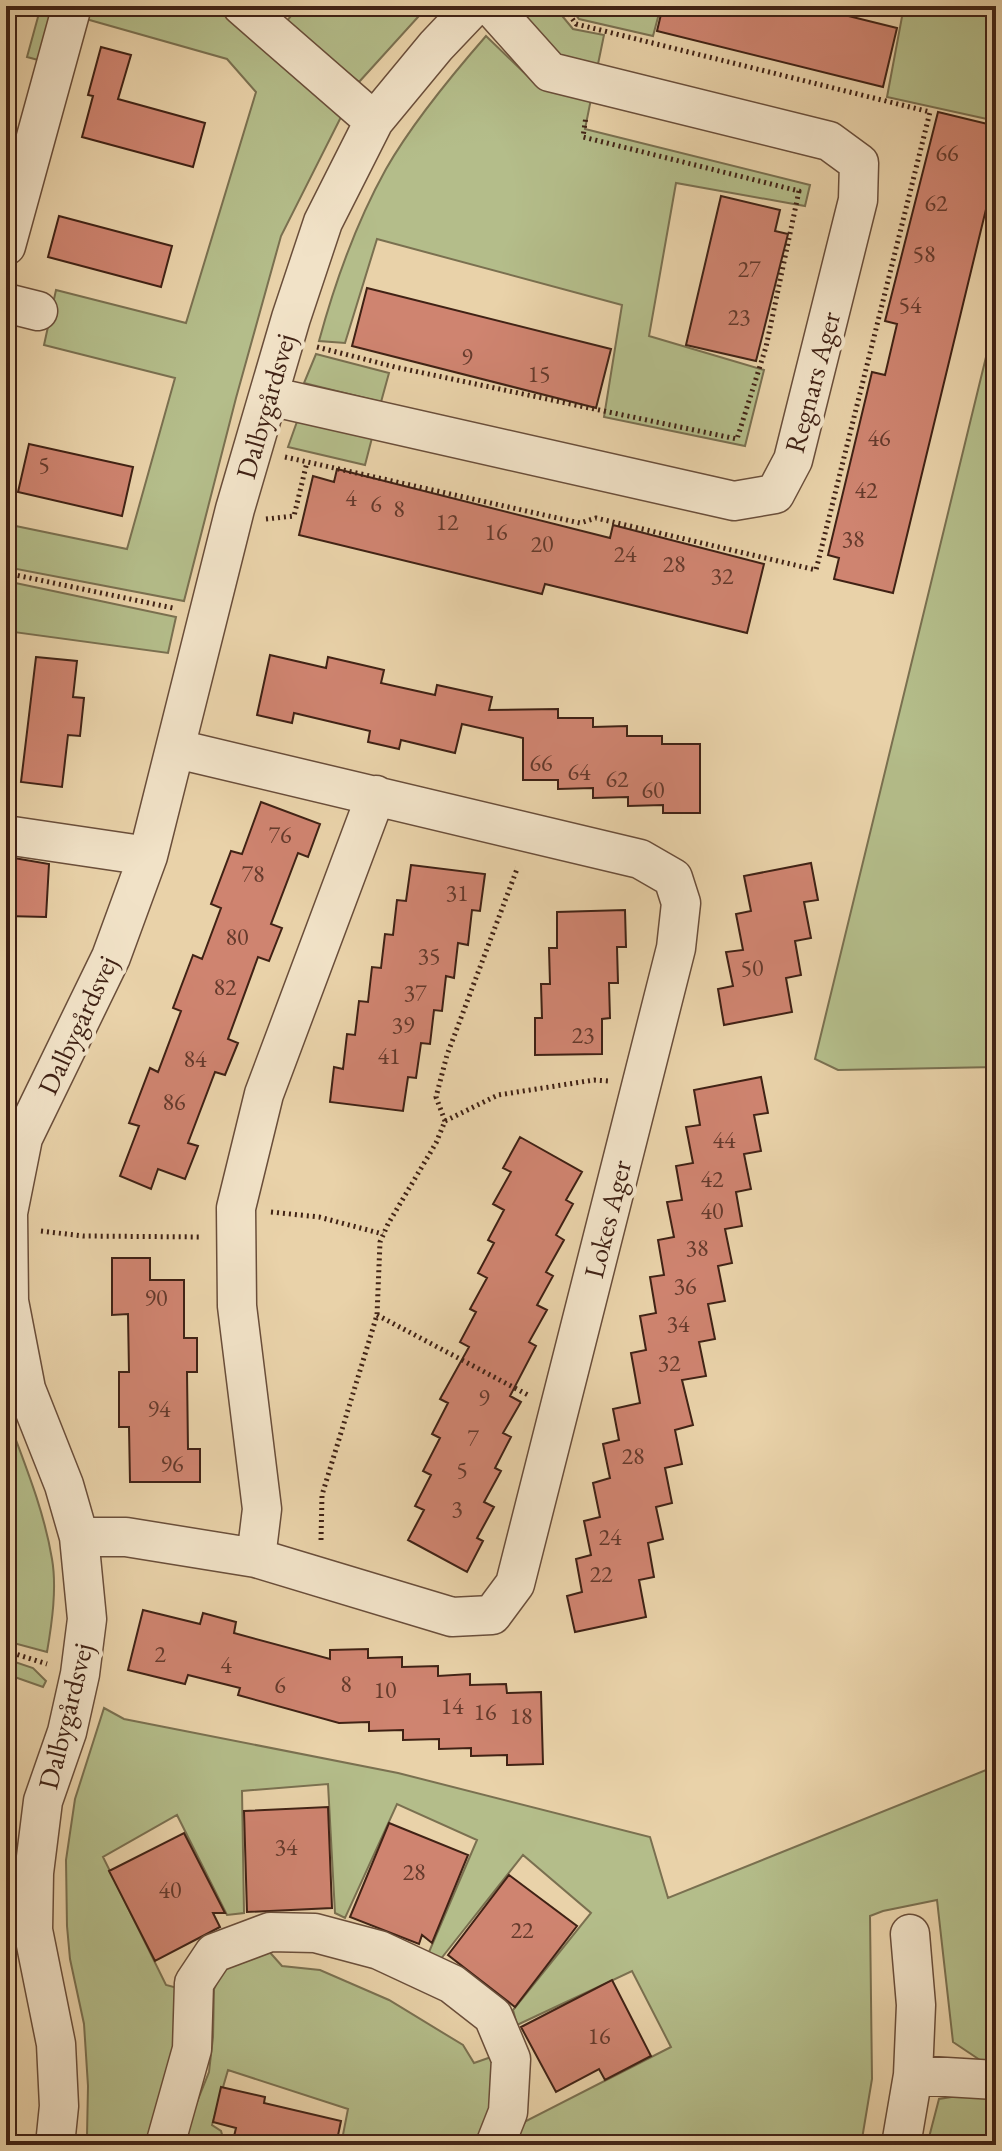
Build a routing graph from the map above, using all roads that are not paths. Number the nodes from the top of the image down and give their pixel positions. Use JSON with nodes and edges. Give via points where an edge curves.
{"nodes":[{"id":1,"x":72,"y":6,"type":"edge"},
{"id":2,"x":242,"y":6,"type":"edge"},
{"id":3,"x":474,"y":6,"type":"edge"},
{"id":4,"x":491,"y":6,"type":"edge"},
{"id":5,"x":374,"y":121,"type":"junction"},
{"id":6,"x":6,"y":246,"type":"edge"},
{"id":7,"x":269,"y":396,"type":"junction"},
{"id":8,"x":177,"y":749,"type":"junction"},
{"id":9,"x":376,"y":795,"type":"junction"},
{"id":10,"x":6,"y":835,"type":"edge"},
{"id":11,"x":148,"y":856,"type":"junction"},
{"id":12,"x":7,"y":1217,"type":"edge"},
{"id":13,"x":79,"y":1537,"type":"junction"},
{"id":14,"x":256,"y":1558,"type":"junction"},
{"id":15,"x":20,"y":1872,"type":"edge"},
{"id":16,"x":910,"y":1934,"type":"dead end"},
{"id":17,"x":913,"y":2075,"type":"junction"},
{"id":18,"x":996,"y":2080,"type":"edge"},
{"id":19,"x":55,"y":2145,"type":"edge"},
{"id":20,"x":165,"y":2145,"type":"edge"},
{"id":21,"x":495,"y":2145,"type":"edge"},
{"id":22,"x":901,"y":2145,"type":"edge"}],
"edges":[{"from":1,"to":6,"type":"street"},
{"from":2,"to":5,"type":"street"},
{"from":3,"to":5,"type":"street","name":"Dalbygårdsvej"},
{"from":4,"to":7,"type":"street","name":"Regnars Ager","via":[[550,72],[829,141],[859,163],[858,200],[793,460],[775,494],[734,501]]},
{"from":5,"to":7,"type":"street","name":"Dalbygårdsvej","via":[[323,222]]},
{"from":7,"to":8,"type":"street","name":"Dalbygårdsvej","via":[[235,509]]},
{"from":8,"to":9,"type":"street","name":"Lokes Ager"},
{"from":8,"to":11,"type":"street","name":"Dalbygårdsvej"},
{"from":9,"to":14,"type":"street","via":[[264,1094],[236,1222],[237,1306],[262,1509]]},
{"from":9,"to":14,"type":"street","name":"Lokes Ager","via":[[640,859],[673,878],[681,903],[676,948],[515,1584],[492,1615],[452,1617]]},
{"from":10,"to":11,"type":"street"},
{"from":11,"to":12,"type":"street","name":"Dalbygårdsvej","via":[[111,957],[23,1138]]},
{"from":12,"to":13,"type":"street","name":"Dalbygårdsvej","via":[[9,1301],[26,1389]]},
{"from":13,"to":14,"type":"street","name":"Lokes Ager","via":[[126,1537]]},
{"from":13,"to":15,"type":"street","name":"Dalbygårdsvej","via":[[87,1619],[80,1674],[67,1732]]},
{"from":15,"to":19,"type":"street","name":"Dalbygårdsvej","via":[[56,2044]]},
{"from":16,"to":17,"type":"street","via":[[916,2005]]},
{"from":17,"to":18,"type":"street"},
{"from":17,"to":22,"type":"street"},
{"from":20,"to":21,"type":"street","via":[[192,2049],[194,1983],[214,1953],[270,1932],[315,1933],[379,1950],[452,1984],[493,2016],[511,2059],[508,2112]]}]}
